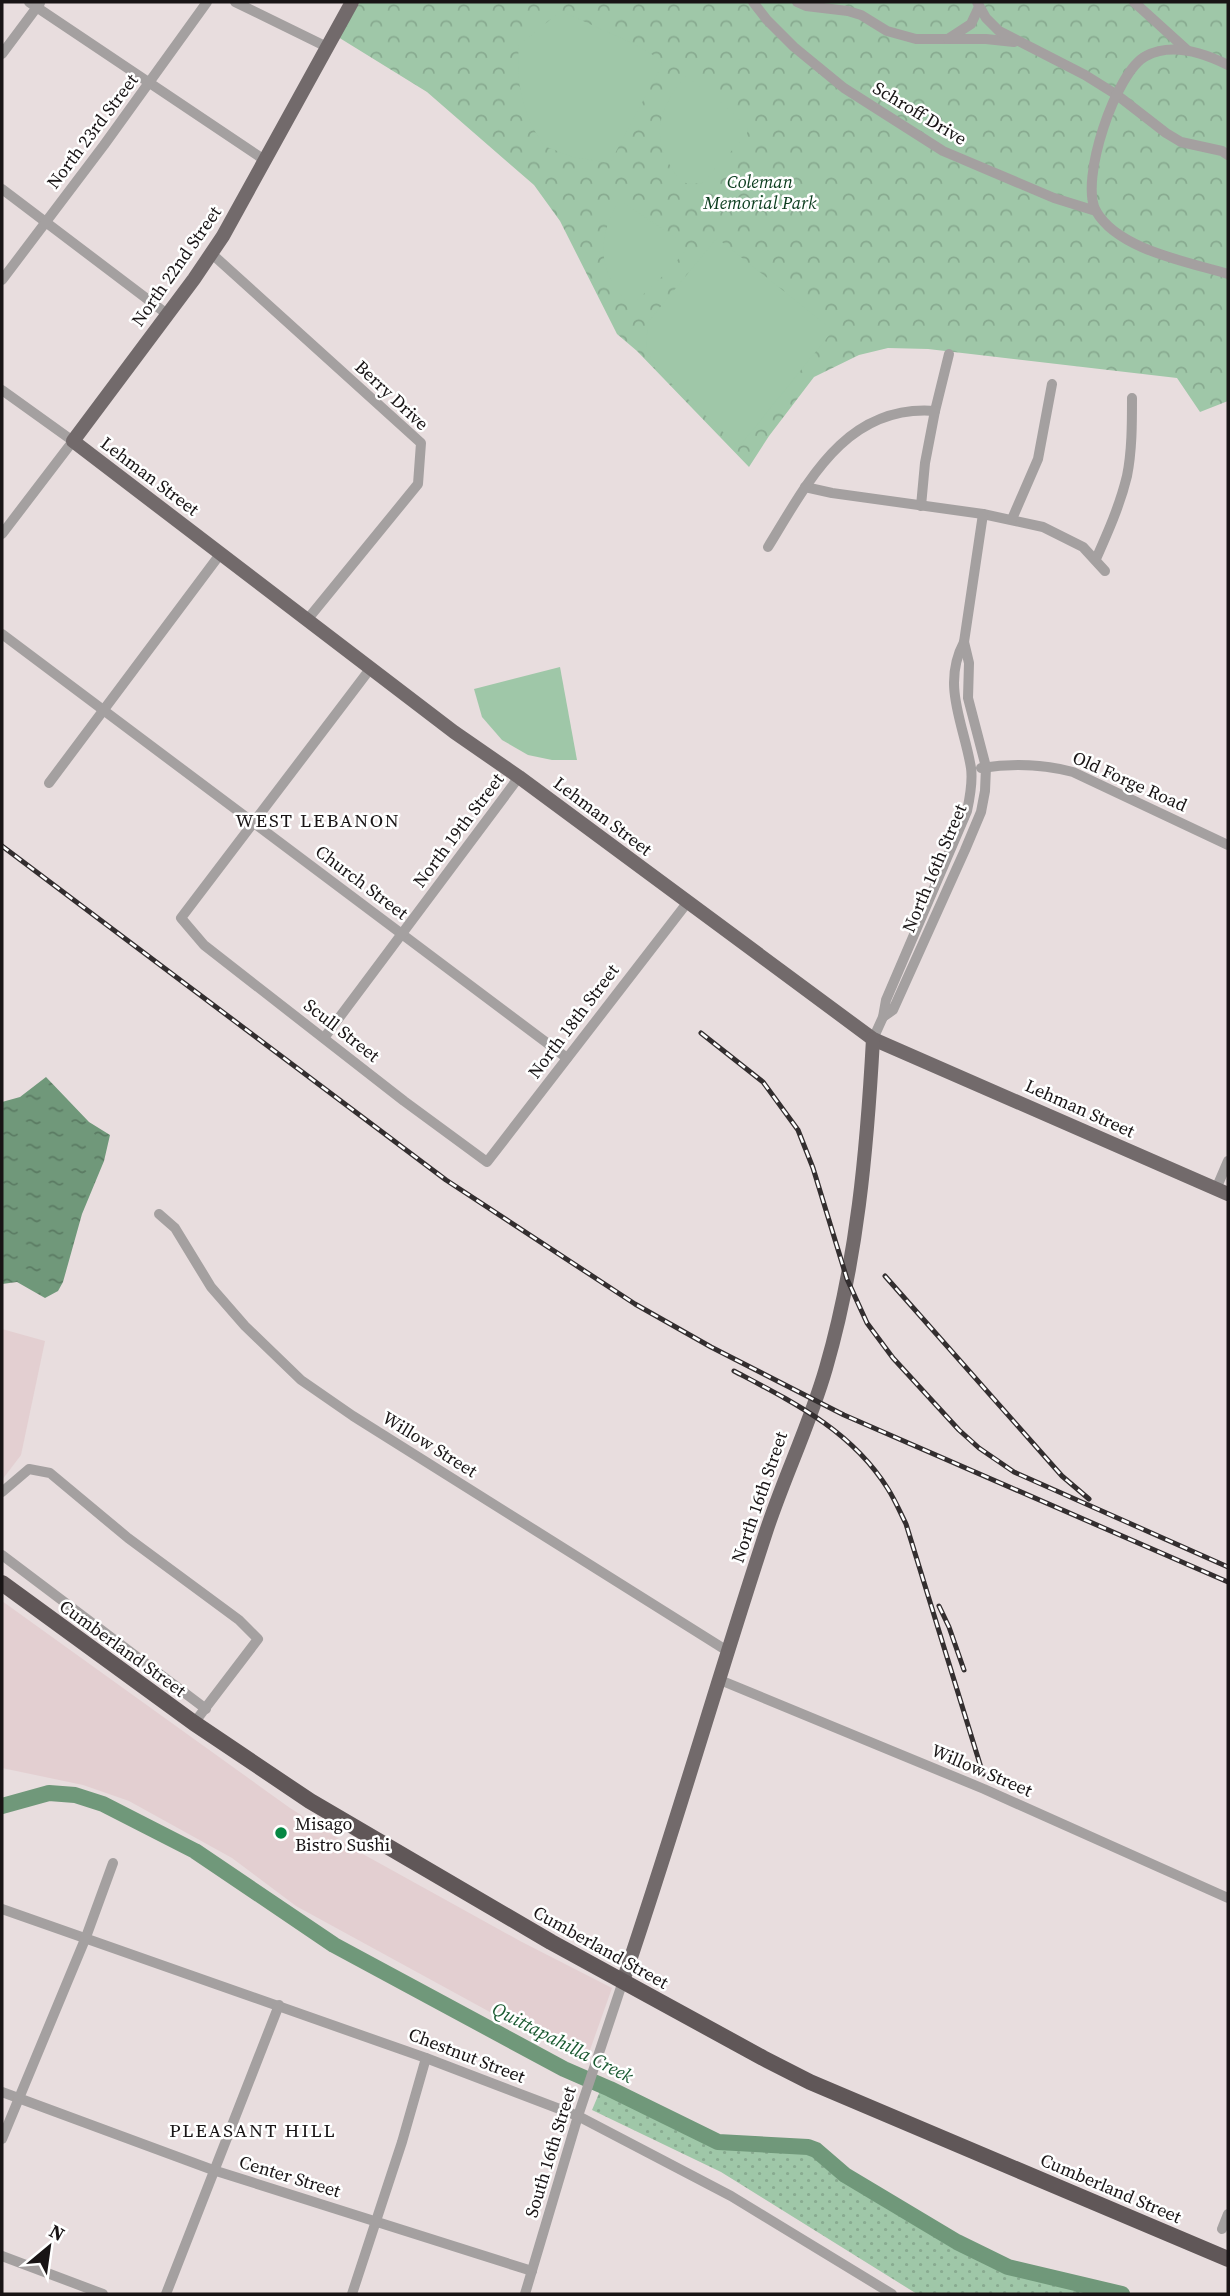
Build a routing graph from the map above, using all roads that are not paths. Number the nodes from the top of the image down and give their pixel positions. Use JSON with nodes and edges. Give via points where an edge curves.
{"nodes":[{"id":1,"x":207,"y":2,"type":"edge"},
{"id":2,"x":235,"y":2,"type":"edge"},
{"id":3,"x":352,"y":2,"type":"edge"},
{"id":4,"x":753,"y":2,"type":"edge"},
{"id":5,"x":797,"y":2,"type":"edge"},
{"id":6,"x":1135,"y":2,"type":"edge"},
{"id":7,"x":36,"y":3,"type":"edge"},
{"id":8,"x":978,"y":5,"type":"edge"},
{"id":9,"x":946,"y":40,"type":"junction"},
{"id":10,"x":1020,"y":43,"type":"junction"},
{"id":11,"x":327,"y":47,"type":"junction"},
{"id":12,"x":1187,"y":50,"type":"junction"},
{"id":13,"x":2,"y":54,"type":"edge"},
{"id":14,"x":1228,"y":65,"type":"edge"},
{"id":15,"x":150,"y":83,"type":"junction"},
{"id":16,"x":1116,"y":95,"type":"junction"},
{"id":17,"x":1228,"y":155,"type":"edge"},
{"id":18,"x":266,"y":162,"type":"junction"},
{"id":19,"x":2,"y":189,"type":"edge"},
{"id":20,"x":1096,"y":211,"type":"junction"},
{"id":21,"x":45,"y":222,"type":"junction"},
{"id":22,"x":212,"y":254,"type":"junction"},
{"id":23,"x":1228,"y":274,"type":"edge"},
{"id":24,"x":2,"y":280,"type":"edge"},
{"id":25,"x":167,"y":314,"type":"junction"},
{"id":26,"x":949,"y":354,"type":"dead end"},
{"id":27,"x":1052,"y":384,"type":"dead end"},
{"id":28,"x":2,"y":390,"type":"edge"},
{"id":29,"x":1132,"y":398,"type":"dead end"},
{"id":30,"x":935,"y":411,"type":"junction"},
{"id":31,"x":73,"y":441,"type":"junction"},
{"id":32,"x":806,"y":487,"type":"junction"},
{"id":33,"x":921,"y":506,"type":"junction"},
{"id":34,"x":983,"y":514,"type":"junction"},
{"id":35,"x":1012,"y":519,"type":"junction"},
{"id":36,"x":2,"y":534,"type":"edge"},
{"id":37,"x":768,"y":547,"type":"dead end"},
{"id":38,"x":221,"y":554,"type":"junction"},
{"id":39,"x":1096,"y":559,"type":"junction"},
{"id":40,"x":1105,"y":571,"type":"dead end"},
{"id":41,"x":307,"y":620,"type":"junction"},
{"id":42,"x":2,"y":634,"type":"edge"},
{"id":43,"x":964,"y":642,"type":"junction"},
{"id":44,"x":370,"y":669,"type":"junction"},
{"id":45,"x":102,"y":709,"type":"junction"},
{"id":46,"x":986,"y":767,"type":"junction"},
{"id":47,"x":971,"y":769,"type":"junction"},
{"id":48,"x":519,"y":777,"type":"junction"},
{"id":49,"x":49,"y":783,"type":"dead end"},
{"id":50,"x":253,"y":821,"type":"junction"},
{"id":51,"x":1228,"y":845,"type":"edge"},
{"id":52,"x":687,"y":903,"type":"junction"},
{"id":53,"x":402,"y":934,"type":"junction"},
{"id":54,"x":883,"y":1017,"type":"junction"},
{"id":55,"x":324,"y":1038,"type":"junction"},
{"id":56,"x":873,"y":1039,"type":"junction"},
{"id":57,"x":567,"y":1058,"type":"junction"},
{"id":58,"x":1228,"y":1161,"type":"edge"},
{"id":59,"x":487,"y":1162,"type":"joint"},
{"id":60,"x":1222,"y":1192,"type":"edge"},
{"id":61,"x":159,"y":1214,"type":"dead end"},
{"id":62,"x":2,"y":1492,"type":"edge"},
{"id":63,"x":2,"y":1555,"type":"edge"},
{"id":64,"x":2,"y":1583,"type":"edge"},
{"id":65,"x":729,"y":1652,"type":"junction"},
{"id":66,"x":720,"y":1680,"type":"junction"},
{"id":67,"x":206,"y":1709,"type":"junction"},
{"id":68,"x":194,"y":1723,"type":"junction"},
{"id":69,"x":113,"y":1863,"type":"dead end"},
{"id":70,"x":1228,"y":1898,"type":"edge"},
{"id":71,"x":2,"y":1909,"type":"edge"},
{"id":72,"x":86,"y":1937,"type":"junction"},
{"id":73,"x":623,"y":1981,"type":"junction"},
{"id":74,"x":279,"y":2005,"type":"junction"},
{"id":75,"x":426,"y":2058,"type":"junction"},
{"id":76,"x":2,"y":2092,"type":"edge"},
{"id":77,"x":19,"y":2099,"type":"junction"},
{"id":78,"x":578,"y":2116,"type":"junction"},
{"id":79,"x":2,"y":2139,"type":"edge"},
{"id":80,"x":213,"y":2170,"type":"junction"},
{"id":81,"x":1228,"y":2214,"type":"edge"},
{"id":82,"x":377,"y":2220,"type":"junction"},
{"id":83,"x":1222,"y":2229,"type":"dead end"},
{"id":84,"x":2,"y":2256,"type":"edge"},
{"id":85,"x":1228,"y":2259,"type":"edge"},
{"id":86,"x":532,"y":2271,"type":"junction"},
{"id":87,"x":103,"y":2294,"type":"edge"},
{"id":88,"x":166,"y":2294,"type":"edge"},
{"id":89,"x":352,"y":2294,"type":"edge"},
{"id":90,"x":525,"y":2294,"type":"edge"},
{"id":91,"x":892,"y":2294,"type":"edge"}],
"edges":[{"from":1,"to":15,"type":"street","name":"North 23rd Street"},
{"from":2,"to":11,"type":"street"},
{"from":3,"to":11,"type":"main road","name":"North 22nd Street"},
{"from":4,"to":20,"type":"street","name":"Schroff Drive","via":[[794,47],[844,88],[943,151]]},
{"from":5,"to":9,"type":"street","via":[[848,11],[900,36]]},
{"from":6,"to":12,"type":"street"},
{"from":7,"to":13,"type":"street"},
{"from":7,"to":15,"type":"street"},
{"from":8,"to":9,"type":"street","via":[[971,24]]},
{"from":8,"to":10,"type":"street","via":[[999,31]]},
{"from":9,"to":10,"type":"street"},
{"from":10,"to":16,"type":"street"},
{"from":11,"to":18,"type":"main road","name":"North 22nd Street"},
{"from":12,"to":14,"type":"street"},
{"from":12,"to":16,"type":"street","via":[[1146,56],[1133,66]]},
{"from":15,"to":18,"type":"street"},
{"from":15,"to":21,"type":"street","name":"North 23rd Street"},
{"from":16,"to":17,"type":"street","via":[[1181,142]]},
{"from":16,"to":20,"type":"street","via":[[1094,162]]},
{"from":18,"to":22,"type":"main road","name":"North 22nd Street"},
{"from":19,"to":21,"type":"street"},
{"from":20,"to":23,"type":"street","via":[[1112,229],[1140,247]]},
{"from":21,"to":24,"type":"street","name":"North 23rd Street"},
{"from":21,"to":25,"type":"street"},
{"from":22,"to":25,"type":"main road","name":"North 22nd Street"},
{"from":22,"to":41,"type":"street","name":"Berry Drive","via":[[421,443],[418,484]]},
{"from":25,"to":31,"type":"main road","name":"North 22nd Street"},
{"from":26,"to":30,"type":"street"},
{"from":27,"to":35,"type":"street","via":[[1038,459]]},
{"from":28,"to":31,"type":"street","name":"Lehman Street"},
{"from":29,"to":39,"type":"street","via":[[1127,476]]},
{"from":30,"to":32,"type":"street","via":[[902,412],[852,434]]},
{"from":30,"to":33,"type":"street"},
{"from":31,"to":36,"type":"street","name":"North 22nd Street"},
{"from":31,"to":38,"type":"main road","name":"Lehman Street"},
{"from":32,"to":33,"type":"street"},
{"from":32,"to":37,"type":"street"},
{"from":33,"to":34,"type":"street"},
{"from":34,"to":35,"type":"street"},
{"from":34,"to":43,"type":"street","name":"North 16th Street"},
{"from":35,"to":39,"type":"street","via":[[1068,537]]},
{"from":38,"to":41,"type":"main road","name":"Lehman Street"},
{"from":38,"to":45,"type":"street"},
{"from":39,"to":40,"type":"street"},
{"from":41,"to":44,"type":"main road","name":"Lehman Street"},
{"from":42,"to":45,"type":"street","name":"Church Street"},
{"from":43,"to":46,"type":"street","name":"North 16th Street","via":[[968,698]]},
{"from":43,"to":47,"type":"street","name":"North 16th Street","via":[[955,659],[953,687]]},
{"from":44,"to":48,"type":"main road","name":"Lehman Street"},
{"from":44,"to":50,"type":"street"},
{"from":45,"to":49,"type":"street"},
{"from":45,"to":50,"type":"street","name":"Church Street"},
{"from":46,"to":47,"type":"street","name":"Old Forge Road"},
{"from":46,"to":51,"type":"street","name":"Old Forge Road","via":[[1051,766],[1073,772]]},
{"from":46,"to":54,"type":"street","name":"North 16th Street","via":[[976,824],[893,1010]]},
{"from":47,"to":54,"type":"street","name":"North 16th Street","via":[[967,811],[886,1000]]},
{"from":48,"to":52,"type":"main road","name":"Lehman Street"},
{"from":48,"to":53,"type":"street","name":"North 19th Street"},
{"from":50,"to":53,"type":"street","name":"Church Street"},
{"from":50,"to":55,"type":"street","name":"Scull Street","via":[[181,918],[204,944]]},
{"from":52,"to":56,"type":"main road","name":"Lehman Street"},
{"from":52,"to":57,"type":"street","name":"North 18th Street"},
{"from":53,"to":55,"type":"street","name":"North 19th Street"},
{"from":53,"to":57,"type":"street","name":"Church Street"},
{"from":54,"to":56,"type":"street","name":"North 16th Street"},
{"from":55,"to":59,"type":"street","name":"Scull Street"},
{"from":56,"to":60,"type":"main road","name":"Lehman Street"},
{"from":56,"to":65,"type":"main road","name":"North 16th Street","via":[[862,1181],[841,1312]]},
{"from":57,"to":59,"type":"street","name":"North 18th Street"},
{"from":58,"to":60,"type":"street"},
{"from":61,"to":65,"type":"street","name":"Willow Street","via":[[175,1227],[211,1287],[301,1380]]},
{"from":62,"to":67,"type":"street","via":[[29,1469],[50,1473],[258,1639]]},
{"from":63,"to":67,"type":"street"},
{"from":64,"to":68,"type":"highway","name":"Cumberland Street"},
{"from":65,"to":66,"type":"main road","name":"North 16th Street"},
{"from":66,"to":70,"type":"street","name":"Willow Street","via":[[984,1789]]},
{"from":66,"to":73,"type":"main road","name":"North 16th Street"},
{"from":67,"to":68,"type":"street"},
{"from":68,"to":73,"type":"highway","name":"Cumberland Street","via":[[310,1801]]},
{"from":69,"to":72,"type":"street"},
{"from":71,"to":72,"type":"street","name":"Chestnut Street"},
{"from":72,"to":74,"type":"street","name":"Chestnut Street"},
{"from":72,"to":77,"type":"street"},
{"from":73,"to":78,"type":"street","name":"South 16th Street"},
{"from":73,"to":85,"type":"highway","name":"Cumberland Street","via":[[810,2082]]},
{"from":74,"to":75,"type":"street","name":"Chestnut Street"},
{"from":74,"to":80,"type":"street"},
{"from":75,"to":78,"type":"street","name":"Chestnut Street"},
{"from":75,"to":82,"type":"street"},
{"from":76,"to":77,"type":"street","name":"Center Street"},
{"from":77,"to":79,"type":"street"},
{"from":77,"to":80,"type":"street","name":"Center Street"},
{"from":78,"to":86,"type":"street","name":"South 16th Street"},
{"from":78,"to":91,"type":"street","name":"Chestnut Street","via":[[732,2196]]},
{"from":80,"to":82,"type":"street","name":"Center Street"},
{"from":80,"to":88,"type":"street"},
{"from":81,"to":83,"type":"street"},
{"from":82,"to":86,"type":"street","name":"Center Street"},
{"from":82,"to":89,"type":"street"},
{"from":84,"to":87,"type":"street"},
{"from":86,"to":90,"type":"street","name":"South 16th Street"}]}
